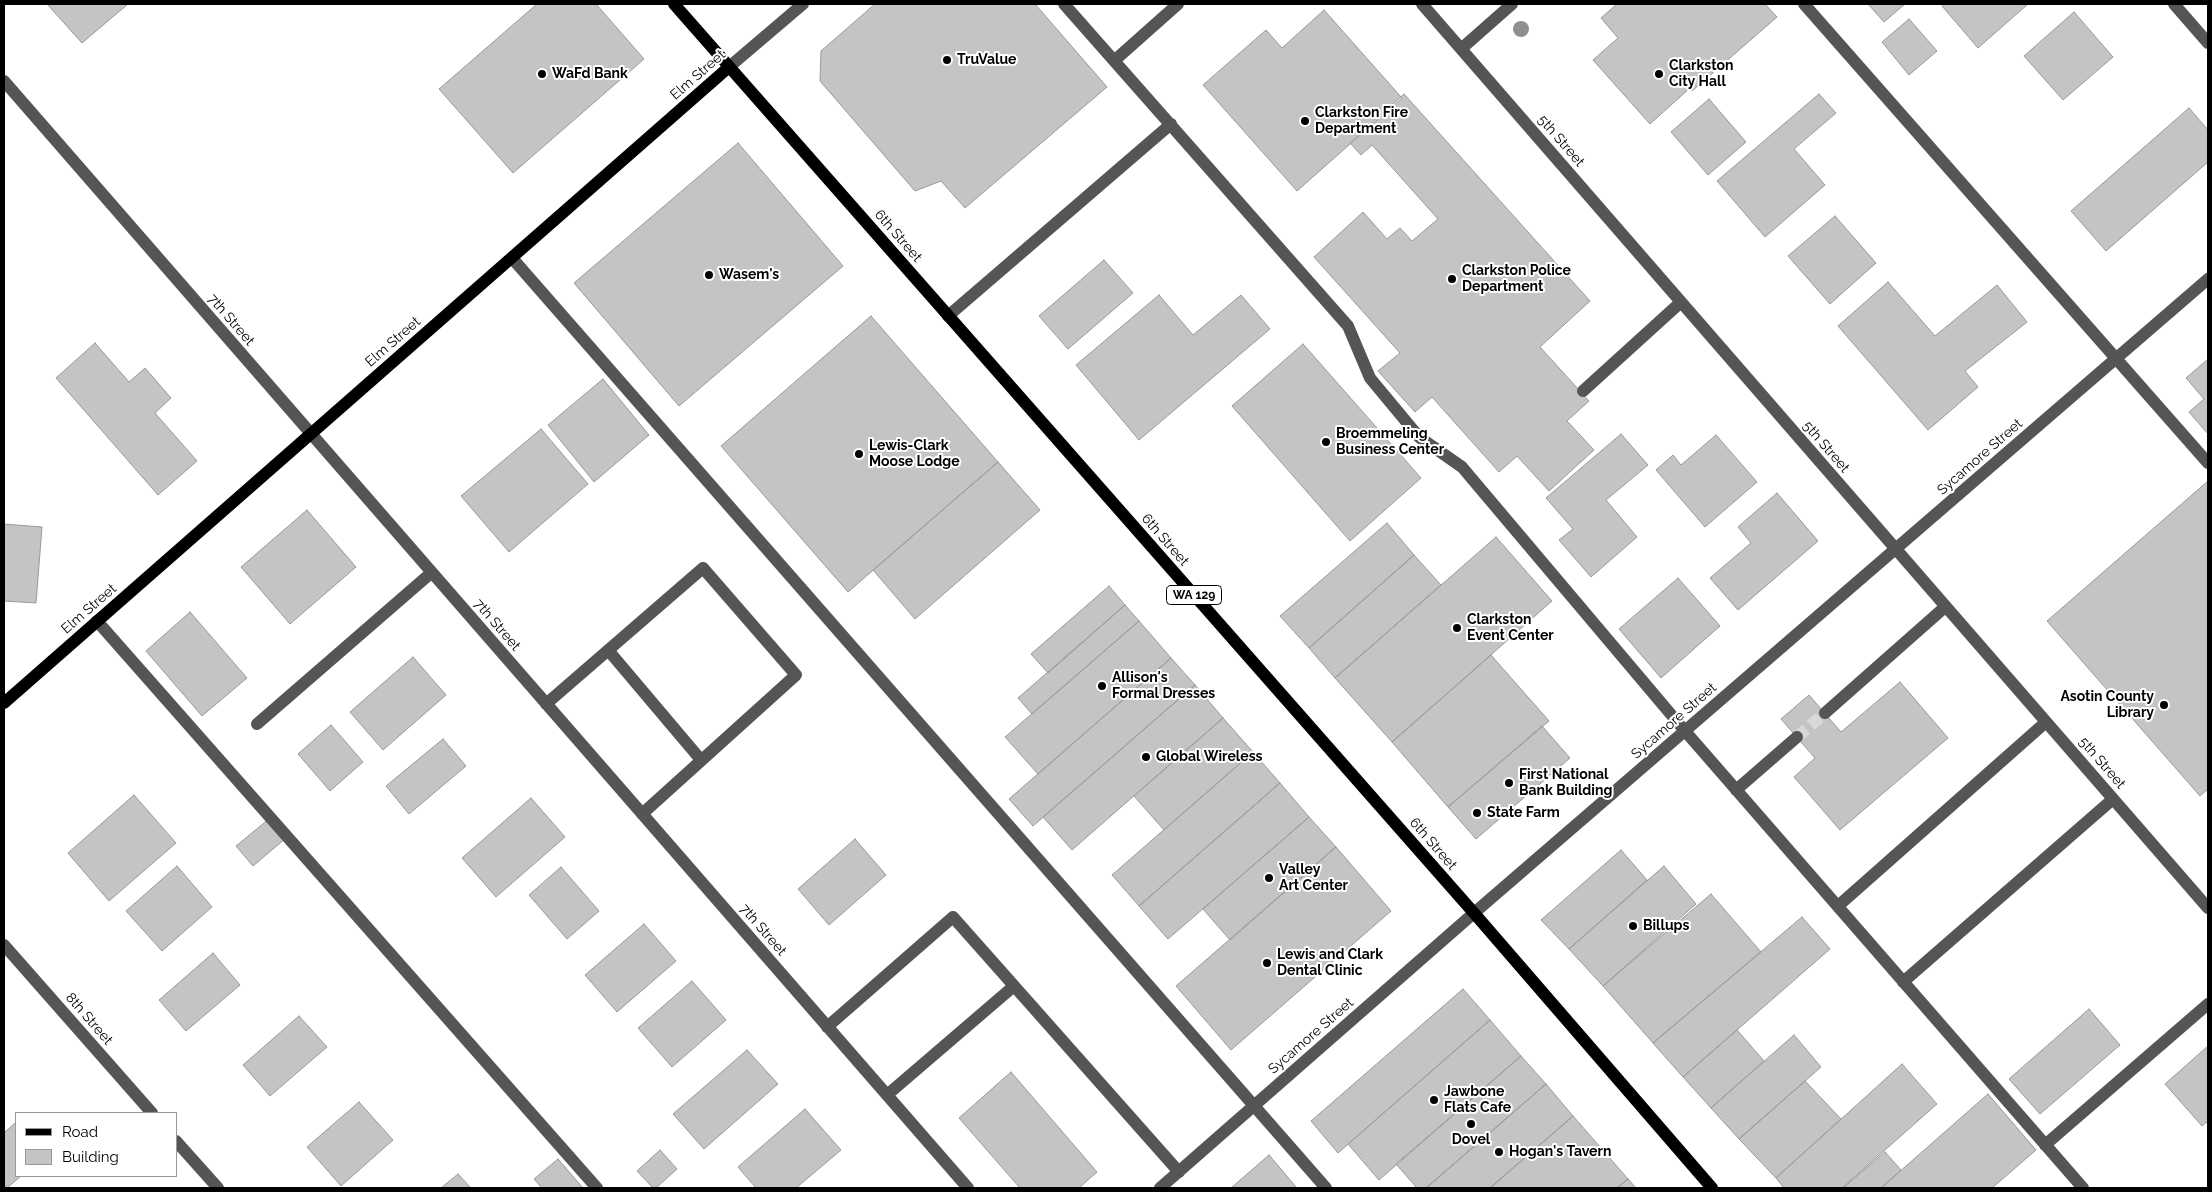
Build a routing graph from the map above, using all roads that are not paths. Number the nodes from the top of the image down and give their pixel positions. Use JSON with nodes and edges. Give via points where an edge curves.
{"nodes":[{"id":1,"x":674,"y":4,"type":"edge"},
{"id":2,"x":803,"y":4,"type":"edge"},
{"id":3,"x":1064,"y":4,"type":"edge"},
{"id":4,"x":1178,"y":4,"type":"edge"},
{"id":5,"x":1422,"y":4,"type":"edge"},
{"id":6,"x":1512,"y":4,"type":"edge"},
{"id":7,"x":1804,"y":4,"type":"edge"},
{"id":8,"x":2174,"y":4,"type":"edge"},
{"id":9,"x":2208,"y":43,"type":"edge"},
{"id":10,"x":1461,"y":49,"type":"junction"},
{"id":11,"x":1114,"y":60,"type":"junction"},
{"id":12,"x":729,"y":67,"type":"junction"},
{"id":13,"x":4,"y":81,"type":"edge"},
{"id":14,"x":1171,"y":124,"type":"junction"},
{"id":15,"x":512,"y":258,"type":"junction"},
{"id":16,"x":2208,"y":279,"type":"edge"},
{"id":17,"x":1681,"y":302,"type":"junction"},
{"id":18,"x":948,"y":316,"type":"junction"},
{"id":19,"x":2117,"y":358,"type":"junction"},
{"id":20,"x":1583,"y":391,"type":"dead end"},
{"id":21,"x":310,"y":435,"type":"junction"},
{"id":22,"x":2208,"y":463,"type":"edge"},
{"id":23,"x":1895,"y":549,"type":"junction"},
{"id":24,"x":431,"y":573,"type":"junction"},
{"id":25,"x":1945,"y":606,"type":"junction"},
{"id":26,"x":97,"y":621,"type":"junction"},
{"id":27,"x":608,"y":650,"type":"junction"},
{"id":28,"x":4,"y":703,"type":"edge"},
{"id":29,"x":546,"y":704,"type":"junction"},
{"id":30,"x":1825,"y":714,"type":"tunnel mouth"},
{"id":31,"x":2046,"y":722,"type":"junction"},
{"id":32,"x":257,"y":724,"type":"dead end"},
{"id":33,"x":1685,"y":731,"type":"junction"},
{"id":34,"x":1797,"y":737,"type":"tunnel mouth"},
{"id":35,"x":701,"y":760,"type":"junction"},
{"id":36,"x":1736,"y":790,"type":"junction"},
{"id":37,"x":2113,"y":799,"type":"junction"},
{"id":38,"x":642,"y":814,"type":"junction"},
{"id":39,"x":1838,"y":906,"type":"junction"},
{"id":40,"x":2208,"y":908,"type":"edge"},
{"id":41,"x":1474,"y":913,"type":"junction"},
{"id":42,"x":4,"y":945,"type":"edge"},
{"id":43,"x":1903,"y":982,"type":"junction"},
{"id":44,"x":1014,"y":986,"type":"junction"},
{"id":45,"x":2208,"y":1004,"type":"edge"},
{"id":46,"x":827,"y":1026,"type":"junction"},
{"id":47,"x":887,"y":1095,"type":"junction"},
{"id":48,"x":1254,"y":1106,"type":"junction"},
{"id":49,"x":151,"y":1112,"type":"edge"},
{"id":50,"x":178,"y":1143,"type":"edge"},
{"id":51,"x":2045,"y":1145,"type":"junction"},
{"id":52,"x":1178,"y":1172,"type":"junction"},
{"id":53,"x":2077,"y":1186,"type":"edge"},
{"id":54,"x":218,"y":1188,"type":"edge"},
{"id":55,"x":597,"y":1188,"type":"edge"},
{"id":56,"x":968,"y":1188,"type":"edge"},
{"id":57,"x":1160,"y":1188,"type":"edge"},
{"id":58,"x":1326,"y":1188,"type":"edge"},
{"id":59,"x":1712,"y":1188,"type":"edge"}],
"edges":[{"from":1,"to":12,"type":"main road","name":"6th Street","number":"WA 129"},
{"from":2,"to":12,"type":"street","name":"Elm Street"},
{"from":3,"to":11,"type":"street"},
{"from":4,"to":11,"type":"street"},
{"from":5,"to":10,"type":"street","name":"5th Street"},
{"from":6,"to":10,"type":"street"},
{"from":7,"to":19,"type":"street"},
{"from":8,"to":9,"type":"street"},
{"from":10,"to":17,"type":"street","name":"5th Street"},
{"from":11,"to":14,"type":"street"},
{"from":12,"to":15,"type":"main road","name":"Elm Street"},
{"from":12,"to":18,"type":"main road","name":"6th Street","number":"WA 129"},
{"from":13,"to":21,"type":"street","name":"7th Street"},
{"from":14,"to":18,"type":"street"},
{"from":14,"to":33,"type":"street","via":[[1348,326],[1370,378],[1419,437],[1462,467]]},
{"from":15,"to":21,"type":"main road","name":"Elm Street"},
{"from":15,"to":48,"type":"street"},
{"from":16,"to":19,"type":"street","name":"Sycamore Street"},
{"from":17,"to":20,"type":"street"},
{"from":17,"to":23,"type":"street","name":"5th Street"},
{"from":18,"to":41,"type":"main road","name":"6th Street","number":"WA 129"},
{"from":19,"to":22,"type":"street"},
{"from":19,"to":23,"type":"street","name":"Sycamore Street"},
{"from":21,"to":24,"type":"street","name":"7th Street"},
{"from":21,"to":26,"type":"main road","name":"Elm Street"},
{"from":23,"to":25,"type":"street","name":"5th Street"},
{"from":23,"to":33,"type":"street","name":"Sycamore Street"},
{"from":24,"to":29,"type":"street","name":"7th Street"},
{"from":24,"to":32,"type":"street"},
{"from":25,"to":30,"type":"street"},
{"from":25,"to":31,"type":"street","name":"5th Street"},
{"from":26,"to":28,"type":"main road","name":"Elm Street"},
{"from":26,"to":55,"type":"street"},
{"from":27,"to":29,"type":"street"},
{"from":27,"to":35,"type":"street"},
{"from":27,"to":35,"type":"street","via":[[703,568],[796,675]]},
{"from":29,"to":38,"type":"street","name":"7th Street"},
{"from":31,"to":37,"type":"street","name":"5th Street"},
{"from":31,"to":39,"type":"street"},
{"from":33,"to":36,"type":"street"},
{"from":33,"to":41,"type":"street","name":"Sycamore Street"},
{"from":34,"to":36,"type":"street"},
{"from":35,"to":38,"type":"street"},
{"from":36,"to":39,"type":"street"},
{"from":37,"to":40,"type":"street","name":"5th Street"},
{"from":37,"to":43,"type":"street"},
{"from":38,"to":46,"type":"street","name":"7th Street"},
{"from":39,"to":43,"type":"street"},
{"from":41,"to":48,"type":"street","name":"Sycamore Street"},
{"from":41,"to":59,"type":"main road","name":"6th Street","number":"WA 129"},
{"from":42,"to":49,"type":"street","name":"8th Street"},
{"from":43,"to":51,"type":"street"},
{"from":44,"to":46,"type":"street","via":[[953,917]]},
{"from":44,"to":47,"type":"street"},
{"from":44,"to":52,"type":"street"},
{"from":45,"to":51,"type":"street"},
{"from":46,"to":47,"type":"street","name":"7th Street"},
{"from":47,"to":56,"type":"street","name":"7th Street"},
{"from":48,"to":52,"type":"street","name":"Sycamore Street"},
{"from":48,"to":58,"type":"street"},
{"from":50,"to":54,"type":"street"},
{"from":51,"to":53,"type":"street"},
{"from":52,"to":57,"type":"street","name":"Sycamore Street"}]}
